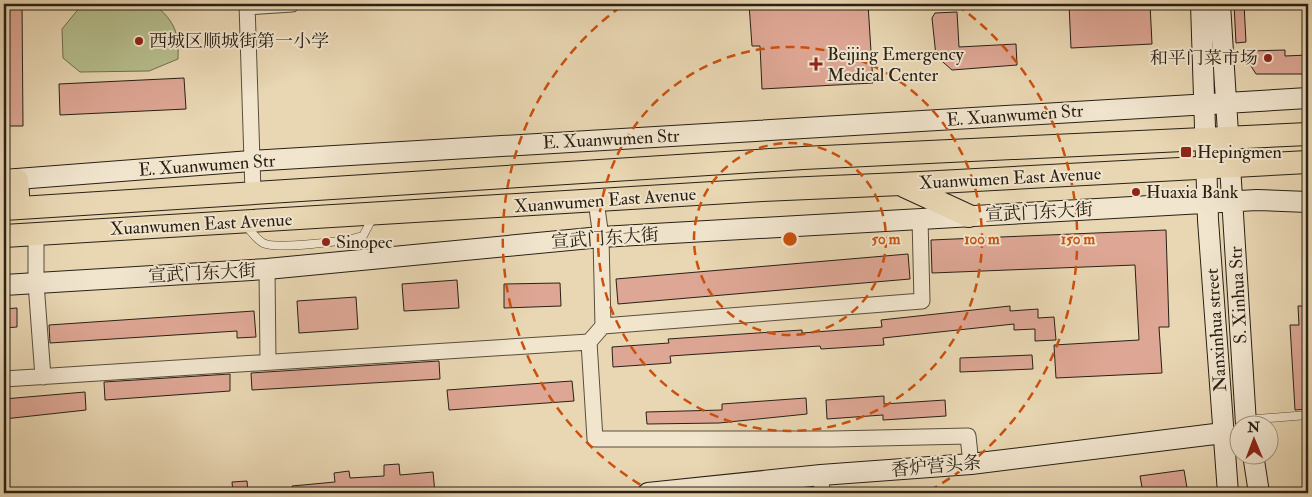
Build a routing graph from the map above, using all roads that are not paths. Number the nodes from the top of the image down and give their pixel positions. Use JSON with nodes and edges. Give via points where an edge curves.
{"nodes":[{"id":1,"x":292,"y":4,"type":"edge"},
{"id":2,"x":1201,"y":4,"type":"edge"},
{"id":3,"x":1220,"y":4,"type":"edge"},
{"id":4,"x":247,"y":5,"type":"edge"},
{"id":5,"x":1308,"y":98,"type":"edge"},
{"id":6,"x":1225,"y":102,"type":"junction"},
{"id":7,"x":1205,"y":103,"type":"junction"},
{"id":8,"x":1308,"y":134,"type":"edge"},
{"id":9,"x":1217,"y":139,"type":"junction"},
{"id":10,"x":251,"y":161,"type":"junction"},
{"id":11,"x":1308,"y":162,"type":"edge"},
{"id":12,"x":1230,"y":166,"type":"junction"},
{"id":13,"x":1207,"y":167,"type":"junction"},
{"id":14,"x":11,"y":180,"type":"edge"},
{"id":15,"x":901,"y":184,"type":"junction"},
{"id":16,"x":253,"y":192,"type":"junction"},
{"id":17,"x":596,"y":201,"type":"junction"},
{"id":18,"x":1233,"y":202,"type":"junction"},
{"id":19,"x":1308,"y":202,"type":"edge"},
{"id":20,"x":1207,"y":203,"type":"junction"},
{"id":21,"x":11,"y":208,"type":"edge"},
{"id":22,"x":969,"y":216,"type":"junction"},
{"id":23,"x":920,"y":218,"type":"junction"},
{"id":24,"x":36,"y":234,"type":"junction"},
{"id":25,"x":4,"y":236,"type":"edge"},
{"id":26,"x":601,"y":237,"type":"junction"},
{"id":27,"x":267,"y":270,"type":"junction"},
{"id":28,"x":36,"y":283,"type":"junction"},
{"id":29,"x":4,"y":285,"type":"edge"},
{"id":30,"x":603,"y":326,"type":"junction"},
{"id":31,"x":588,"y":342,"type":"junction"},
{"id":32,"x":268,"y":361,"type":"junction"},
{"id":33,"x":43,"y":377,"type":"junction"},
{"id":34,"x":4,"y":379,"type":"edge"},
{"id":35,"x":1246,"y":414,"type":"edge"},
{"id":36,"x":1308,"y":415,"type":"edge"},
{"id":37,"x":1280,"y":418,"type":"edge"},
{"id":38,"x":1223,"y":433,"type":"junction"},
{"id":39,"x":971,"y":464,"type":"junction"},
{"id":40,"x":1255,"y":464,"type":"edge"},
{"id":41,"x":822,"y":484,"type":"edge"},
{"id":42,"x":648,"y":493,"type":"edge"},
{"id":43,"x":1228,"y":493,"type":"edge"},
{"id":44,"x":1259,"y":493,"type":"edge"}],
"edges":[{"from":1,"to":4,"type":"street"},
{"from":2,"to":7,"type":"street"},
{"from":3,"to":6,"type":"street"},
{"from":4,"to":10,"type":"street"},
{"from":5,"to":6,"type":"street","name":"E. Xuanwumen Str"},
{"from":6,"to":7,"type":"street","name":"E. Xuanwumen Str"},
{"from":6,"to":9,"type":"street"},
{"from":7,"to":9,"type":"street"},
{"from":7,"to":10,"type":"street","name":"E. Xuanwumen Str"},
{"from":8,"to":9,"type":"main road","name":"Xuanwumen East Avenue"},
{"from":9,"to":12,"type":"street","name":"S. Xinhua Str"},
{"from":9,"to":13,"type":"street","name":"Nanxinhua street"},
{"from":9,"to":16,"type":"main road","name":"Xuanwumen East Avenue","via":[[803,158]]},
{"from":10,"to":14,"type":"street","name":"E. Xuanwumen Str"},
{"from":10,"to":16,"type":"street"},
{"from":11,"to":12,"type":"main road","name":"Xuanwumen East Avenue"},
{"from":12,"to":13,"type":"main road","name":"Xuanwumen East Avenue"},
{"from":12,"to":18,"type":"street","name":"S. Xinhua Str"},
{"from":13,"to":15,"type":"main road","name":"Xuanwumen East Avenue"},
{"from":13,"to":20,"type":"street","name":"Nanxinhua street"},
{"from":14,"to":21,"type":"main road"},
{"from":15,"to":17,"type":"main road","name":"Xuanwumen East Avenue"},
{"from":15,"to":22,"type":"main road"},
{"from":16,"to":21,"type":"main road","name":"Xuanwumen East Avenue"},
{"from":17,"to":24,"type":"main road","name":"Xuanwumen East Avenue"},
{"from":17,"to":26,"type":"street"},
{"from":18,"to":19,"type":"street","name":"宣武门东大街"},
{"from":18,"to":20,"type":"street","name":"宣武门东大街"},
{"from":18,"to":35,"type":"street","name":"S. Xinhua Str"},
{"from":20,"to":22,"type":"street","name":"宣武门东大街"},
{"from":20,"to":38,"type":"street","name":"Nanxinhua street"},
{"from":22,"to":23,"type":"street","name":"宣武门东大街"},
{"from":23,"to":26,"type":"street","name":"宣武门东大街"},
{"from":23,"to":30,"type":"street","via":[[922,301]]},
{"from":24,"to":25,"type":"main road","name":"Xuanwumen East Avenue"},
{"from":24,"to":28,"type":"street"},
{"from":26,"to":27,"type":"street","name":"宣武门东大街"},
{"from":26,"to":30,"type":"street"},
{"from":27,"to":28,"type":"street","name":"宣武门东大街"},
{"from":27,"to":32,"type":"street"},
{"from":28,"to":29,"type":"street","name":"宣武门东大街"},
{"from":28,"to":33,"type":"street"},
{"from":30,"to":31,"type":"street"},
{"from":31,"to":32,"type":"street"},
{"from":31,"to":39,"type":"street","via":[[595,439],[968,436]]},
{"from":32,"to":33,"type":"street"},
{"from":33,"to":34,"type":"street"},
{"from":36,"to":37,"type":"lane"},
{"from":38,"to":39,"type":"street","name":"香炉营头条"},
{"from":38,"to":43,"type":"street","name":"Nanxinhua street"},
{"from":39,"to":41,"type":"street","name":"香炉营头条"},
{"from":40,"to":44,"type":"street"},
{"from":41,"to":42,"type":"street","name":"香炉营头条"}]}
